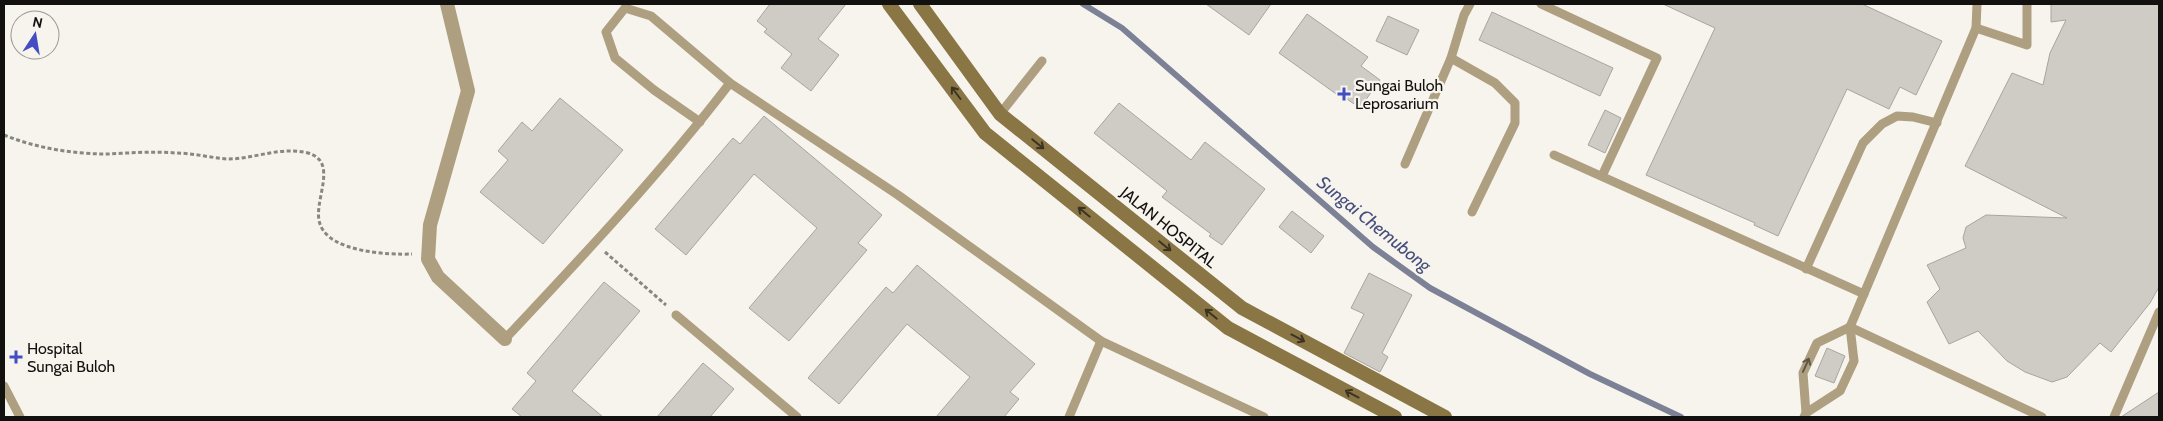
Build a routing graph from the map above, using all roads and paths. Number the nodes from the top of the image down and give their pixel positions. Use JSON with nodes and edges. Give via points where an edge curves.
{"nodes":[{"id":1,"x":447,"y":4,"type":"edge"},
{"id":2,"x":889,"y":4,"type":"edge"},
{"id":3,"x":920,"y":4,"type":"edge"},
{"id":4,"x":1470,"y":4,"type":"edge"},
{"id":5,"x":1541,"y":4,"type":"edge"},
{"id":6,"x":1977,"y":4,"type":"edge"},
{"id":7,"x":2027,"y":4,"type":"edge"},
{"id":8,"x":1556,"y":7,"type":"edge"},
{"id":9,"x":1976,"y":28,"type":"junction"},
{"id":10,"x":1451,"y":58,"type":"junction"},
{"id":11,"x":1042,"y":61,"type":"dead end"},
{"id":12,"x":730,"y":83,"type":"junction"},
{"id":13,"x":1000,"y":114,"type":"junction"},
{"id":14,"x":700,"y":122,"type":"junction"},
{"id":15,"x":1937,"y":123,"type":"junction"},
{"id":16,"x":985,"y":132,"type":"junction"},
{"id":17,"x":4,"y":134,"type":"edge"},
{"id":18,"x":1554,"y":155,"type":"dead end"},
{"id":19,"x":1405,"y":164,"type":"dead end"},
{"id":20,"x":1602,"y":176,"type":"junction"},
{"id":21,"x":1472,"y":212,"type":"dead end"},
{"id":22,"x":595,"y":243,"type":"junction"},
{"id":23,"x":428,"y":258,"type":"junction"},
{"id":24,"x":1806,"y":269,"type":"junction"},
{"id":25,"x":1864,"y":294,"type":"junction"},
{"id":26,"x":2159,"y":312,"type":"edge"},
{"id":27,"x":676,"y":314,"type":"joint"},
{"id":28,"x":1850,"y":327,"type":"junction"},
{"id":29,"x":505,"y":339,"type":"joint"},
{"id":30,"x":1101,"y":341,"type":"junction"},
{"id":31,"x":4,"y":386,"type":"edge"},
{"id":32,"x":1805,"y":415,"type":"edge"},
{"id":33,"x":20,"y":417,"type":"edge"},
{"id":34,"x":798,"y":417,"type":"edge"},
{"id":35,"x":1069,"y":417,"type":"edge"},
{"id":36,"x":1264,"y":417,"type":"edge"},
{"id":37,"x":1395,"y":417,"type":"edge"},
{"id":38,"x":1445,"y":417,"type":"edge"},
{"id":39,"x":2042,"y":417,"type":"edge"},
{"id":40,"x":2114,"y":417,"type":"edge"}],
"edges":[{"from":1,"to":23,"type":"street","via":[[468,90],[430,225]]},
{"from":16,"to":2,"type":"main road","one_way":true},
{"from":3,"to":13,"type":"main road","name":"JALAN HOSPITAL"},
{"from":4,"to":10,"type":"lane"},
{"from":5,"to":8,"type":"lane"},
{"from":6,"to":9,"type":"lane"},
{"from":7,"to":9,"type":"lane","via":[[2027,45]]},
{"from":8,"to":20,"type":"lane","via":[[1657,58]]},
{"from":9,"to":15,"type":"lane"},
{"from":10,"to":19,"type":"lane"},
{"from":10,"to":21,"type":"lane","via":[[1495,83],[1515,103],[1515,123]]},
{"from":11,"to":13,"type":"lane"},
{"from":12,"to":14,"type":"lane"},
{"from":12,"to":14,"type":"lane","via":[[651,16],[625,8],[606,32],[615,58]]},
{"from":12,"to":30,"type":"lane","via":[[898,195]]},
{"from":13,"to":16,"type":"main road"},
{"from":13,"to":38,"type":"main road","name":"JALAN HOSPITAL","one_way":true,"via":[[1242,308]]},
{"from":14,"to":22,"type":"lane"},
{"from":15,"to":24,"type":"lane","via":[[1897,116],[1882,124],[1863,143]]},
{"from":15,"to":25,"type":"lane"},
{"from":37,"to":16,"type":"main road","one_way":true,"via":[[1228,328]]},
{"from":17,"to":23,"type":"path","via":[[52,150],[106,154],[177,153],[230,159],[274,152],[309,153],[320,161],[324,170],[319,201],[320,224],[329,237],[355,249]]},
{"from":18,"to":20,"type":"lane"},
{"from":20,"to":24,"type":"lane"},
{"from":22,"to":27,"type":"path"},
{"from":22,"to":29,"type":"lane"},
{"from":23,"to":29,"type":"street","via":[[438,277]]},
{"from":24,"to":25,"type":"lane"},
{"from":25,"to":28,"type":"lane"},
{"from":26,"to":40,"type":"lane"},
{"from":27,"to":34,"type":"lane"},
{"from":28,"to":32,"type":"lane","via":[[1854,361],[1840,391]]},
{"from":32,"to":28,"type":"lane","one_way":true,"via":[[1803,372],[1817,343]]},
{"from":28,"to":39,"type":"lane"},
{"from":30,"to":35,"type":"lane"},
{"from":30,"to":36,"type":"lane"},
{"from":31,"to":33,"type":"lane"}]}
